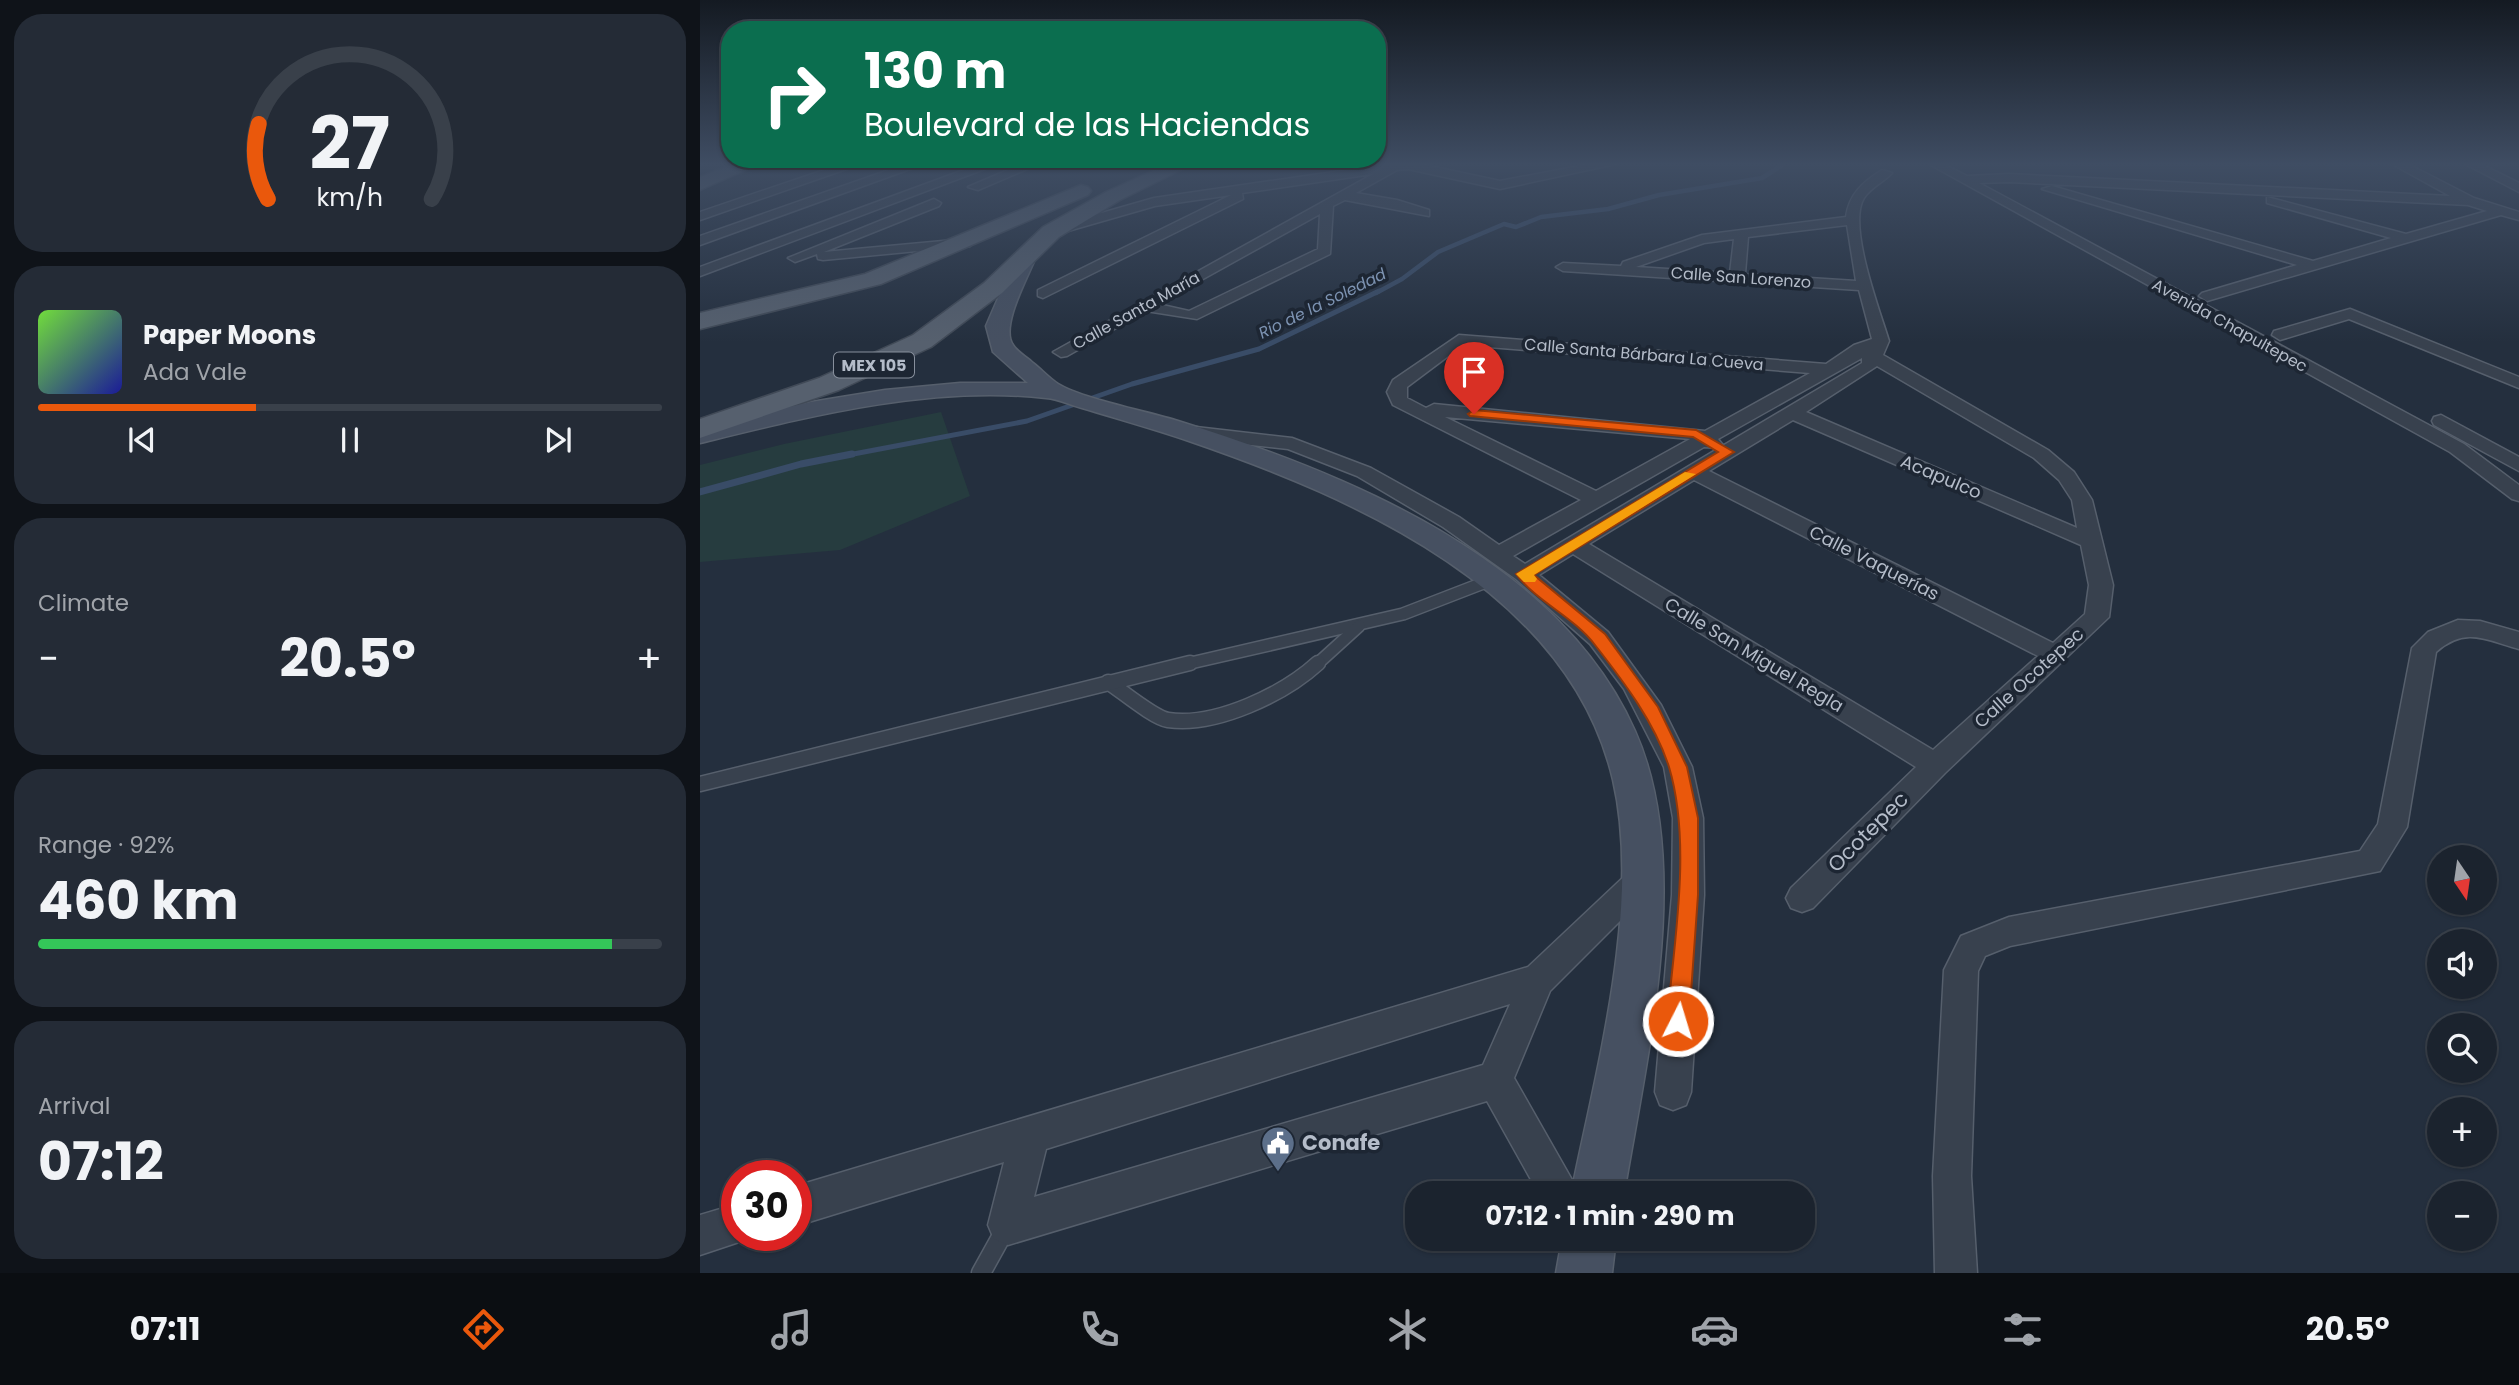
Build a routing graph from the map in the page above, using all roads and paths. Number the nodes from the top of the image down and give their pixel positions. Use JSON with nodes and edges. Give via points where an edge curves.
{"nodes":[{"id":1,"x":749,"y":223,"type":"edge"},
{"id":2,"x":834,"y":223,"type":"edge"},
{"id":3,"x":883,"y":223,"type":"edge"},
{"id":4,"x":1010,"y":223,"type":"edge"},
{"id":5,"x":1066,"y":223,"type":"edge"},
{"id":6,"x":1081,"y":223,"type":"edge"},
{"id":7,"x":1183,"y":223,"type":"edge"},
{"id":8,"x":1290,"y":223,"type":"edge"},
{"id":9,"x":1326,"y":223,"type":"edge"},
{"id":10,"x":1822,"y":223,"type":"edge"},
{"id":11,"x":1855,"y":223,"type":"edge"},
{"id":12,"x":2044,"y":223,"type":"edge"},
{"id":13,"x":2070,"y":223,"type":"edge"},
{"id":14,"x":2168,"y":223,"type":"edge"},
{"id":15,"x":2354,"y":223,"type":"edge"},
{"id":16,"x":2457,"y":223,"type":"edge"},
{"id":17,"x":1051,"y":232,"type":"junction"},
{"id":18,"x":1742,"y":232,"type":"junction"},
{"id":19,"x":2406,"y":238,"type":"junction"},
{"id":20,"x":700,"y":241,"type":"edge"},
{"id":21,"x":965,"y":243,"type":"junction"},
{"id":22,"x":795,"y":258,"type":"junction"},
{"id":23,"x":1025,"y":259,"type":"junction"},
{"id":24,"x":723,"y":265,"type":"junction"},
{"id":25,"x":2313,"y":265,"type":"junction"},
{"id":26,"x":1563,"y":267,"type":"dead end"},
{"id":27,"x":1617,"y":268,"type":"junction"},
{"id":28,"x":701,"y":272,"type":"edge"},
{"id":29,"x":1737,"y":276,"type":"junction"},
{"id":30,"x":1865,"y":286,"type":"junction"},
{"id":31,"x":1043,"y":293,"type":"dead end"},
{"id":32,"x":2207,"y":296,"type":"junction"},
{"id":33,"x":1144,"y":306,"type":"junction"},
{"id":34,"x":700,"y":321,"type":"edge"},
{"id":35,"x":2280,"y":335,"type":"junction"},
{"id":36,"x":1872,"y":349,"type":"junction"},
{"id":37,"x":1061,"y":352,"type":"dead end"},
{"id":38,"x":1827,"y":369,"type":"junction"},
{"id":39,"x":2519,"y":383,"type":"edge"},
{"id":40,"x":1059,"y":394,"type":"junction"},
{"id":41,"x":1419,"y":409,"type":"junction"},
{"id":42,"x":1792,"y":413,"type":"junction"},
{"id":43,"x":700,"y":429,"type":"edge"},
{"id":44,"x":700,"y":435,"type":"edge"},
{"id":45,"x":1705,"y":440,"type":"junction"},
{"id":46,"x":2489,"y":447,"type":"junction"},
{"id":47,"x":2519,"y":447,"type":"edge"},
{"id":48,"x":2457,"y":448,"type":"junction"},
{"id":49,"x":1728,"y":452,"type":"junction"},
{"id":50,"x":2519,"y":466,"type":"edge"},
{"id":51,"x":1694,"y":472,"type":"junction"},
{"id":52,"x":2519,"y":495,"type":"edge"},
{"id":53,"x":1597,"y":500,"type":"junction"},
{"id":54,"x":2090,"y":541,"type":"junction"},
{"id":55,"x":1574,"y":545,"type":"junction"},
{"id":56,"x":1504,"y":570,"type":"junction"},
{"id":57,"x":1362,"y":623,"type":"junction"},
{"id":58,"x":2519,"y":640,"type":"edge"},
{"id":59,"x":2054,"y":654,"type":"junction"},
{"id":60,"x":1108,"y":682,"type":"junction"},
{"id":61,"x":1935,"y":765,"type":"junction"},
{"id":62,"x":700,"y":784,"type":"edge"},
{"id":63,"x":1641,"y":880,"type":"junction"},
{"id":64,"x":1802,"y":898,"type":"dead end"},
{"id":65,"x":1538,"y":980,"type":"junction"},
{"id":66,"x":1495,"y":1080,"type":"junction"},
{"id":67,"x":1673,"y":1092,"type":"dead end"},
{"id":68,"x":1030,"y":1135,"type":"junction"},
{"id":69,"x":1553,"y":1181,"type":"edge"},
{"id":70,"x":1599,"y":1181,"type":"edge"},
{"id":71,"x":812,"y":1201,"type":"edge"},
{"id":72,"x":1008,"y":1225,"type":"junction"},
{"id":73,"x":721,"y":1229,"type":"edge"},
{"id":74,"x":700,"y":1235,"type":"edge"},
{"id":75,"x":981,"y":1273,"type":"edge"},
{"id":76,"x":1956,"y":1273,"type":"edge"}],
"edges":[{"from":1,"to":20,"type":"street"},
{"from":2,"to":24,"type":"street"},
{"from":3,"to":22,"type":"street"},
{"from":4,"to":21,"type":"main road"},
{"from":5,"to":17,"type":"main road","number":"MEX 105"},
{"from":6,"to":17,"type":"street"},
{"from":7,"to":31,"type":"street"},
{"from":8,"to":33,"type":"street","name":"Calle Santa María"},
{"from":9,"to":33,"type":"street","via":[[1325,251],[1191,316]]},
{"from":10,"to":18,"type":"street"},
{"from":11,"to":30,"type":"street"},
{"from":12,"to":48,"type":"street","name":"Avenida Chapultepec"},
{"from":13,"to":32,"type":"street","name":"Avenida Chapultepec"},
{"from":14,"to":25,"type":"street"},
{"from":15,"to":19,"type":"street"},
{"from":16,"to":19,"type":"street"},
{"from":17,"to":23,"type":"main road","number":"MEX 105"},
{"from":18,"to":27,"type":"street","via":[[1702,239]]},
{"from":18,"to":29,"type":"street"},
{"from":19,"to":25,"type":"street"},
{"from":21,"to":22,"type":"street"},
{"from":21,"to":34,"type":"main road","via":[[873,279]]},
{"from":22,"to":24,"type":"street"},
{"from":23,"to":40,"type":"main road","number":"MEX 105","via":[[997,326],[1001,347]]},
{"from":23,"to":43,"type":"main road","number":"MEX 105","via":[[950,323],[880,363]]},
{"from":24,"to":28,"type":"street"},
{"from":25,"to":32,"type":"street"},
{"from":26,"to":27,"type":"street","name":"Calle San Lorenzo"},
{"from":27,"to":29,"type":"street","name":"Calle San Lorenzo"},
{"from":29,"to":30,"type":"street","name":"Calle San Lorenzo"},
{"from":30,"to":36,"type":"street"},
{"from":32,"to":35,"type":"street","name":"Avenida Chapultepec"},
{"from":33,"to":37,"type":"street","name":"Calle Santa María"},
{"from":35,"to":39,"type":"street","via":[[2350,314]]},
{"from":35,"to":46,"type":"street","name":"Avenida Chapultepec"},
{"from":36,"to":38,"type":"street"},
{"from":36,"to":42,"type":"street","via":[[1869,366]]},
{"from":36,"to":54,"type":"street","name":"Calle Ocotepec","via":[[2041,454],[2067,476],[2082,500]]},
{"from":38,"to":41,"type":"street","name":"Calle Santa Bárbara La Cueva","via":[[1459,340],[1399,384],[1399,401]]},
{"from":38,"to":45,"type":"street"},
{"from":40,"to":44,"type":"main road","number":"MEX 105","via":[[927,391],[869,397]]},
{"from":40,"to":56,"type":"main road","number":"MEX 105","via":[[1170,426],[1321,479],[1422,534]]},
{"from":41,"to":45,"type":"street","via":[[1696,434]]},
{"from":41,"to":53,"type":"street"},
{"from":42,"to":49,"type":"street"},
{"from":42,"to":54,"type":"street","name":"Acapulco"},
{"from":45,"to":49,"type":"street"},
{"from":45,"to":53,"type":"street"},
{"from":46,"to":47,"type":"street"},
{"from":46,"to":48,"type":"street"},
{"from":46,"to":50,"type":"street","name":"Avenida Chapultepec"},
{"from":48,"to":52,"type":"street","name":"Avenida Chapultepec"},
{"from":49,"to":51,"type":"street"},
{"from":51,"to":55,"type":"street"},
{"from":51,"to":59,"type":"street","name":"Calle Vaquerías"},
{"from":53,"to":56,"type":"street"},
{"from":54,"to":59,"type":"street","name":"Calle Ocotepec","via":[[2101,585],[2097,617]]},
{"from":55,"to":56,"type":"street"},
{"from":55,"to":61,"type":"street","name":"Calle San Miguel Regla"},
{"from":56,"to":57,"type":"lane","via":[[1403,614]]},
{"from":56,"to":63,"type":"main road","number":"MEX 105","via":[[1596,690],[1618,733],[1642,840]]},
{"from":56,"to":67,"type":"street","via":[[1599,638],[1652,712],[1678,767],[1688,818],[1688,895]]},
{"from":57,"to":60,"type":"lane"},
{"from":57,"to":60,"type":"lane","via":[[1296,683],[1267,700],[1199,719],[1167,720]]},
{"from":58,"to":76,"type":"street","via":[[2466,626],[2441,633],[2424,648],[2392,827],[2369,862],[2010,932],[1973,946],[1961,970],[1952,1176]]},
{"from":59,"to":61,"type":"street","name":"Calle Ocotepec"},
{"from":60,"to":62,"type":"lane"},
{"from":61,"to":64,"type":"street","name":"Ocotepec"},
{"from":63,"to":65,"type":"street"},
{"from":63,"to":70,"type":"main road","number":"MEX 105","via":[[1629,1012]]},
{"from":65,"to":66,"type":"street"},
{"from":65,"to":68,"type":"street"},
{"from":66,"to":69,"type":"street"},
{"from":66,"to":72,"type":"street"},
{"from":68,"to":71,"type":"street"},
{"from":68,"to":72,"type":"street"},
{"from":72,"to":75,"type":"lane"},
{"from":73,"to":74,"type":"street"}]}
